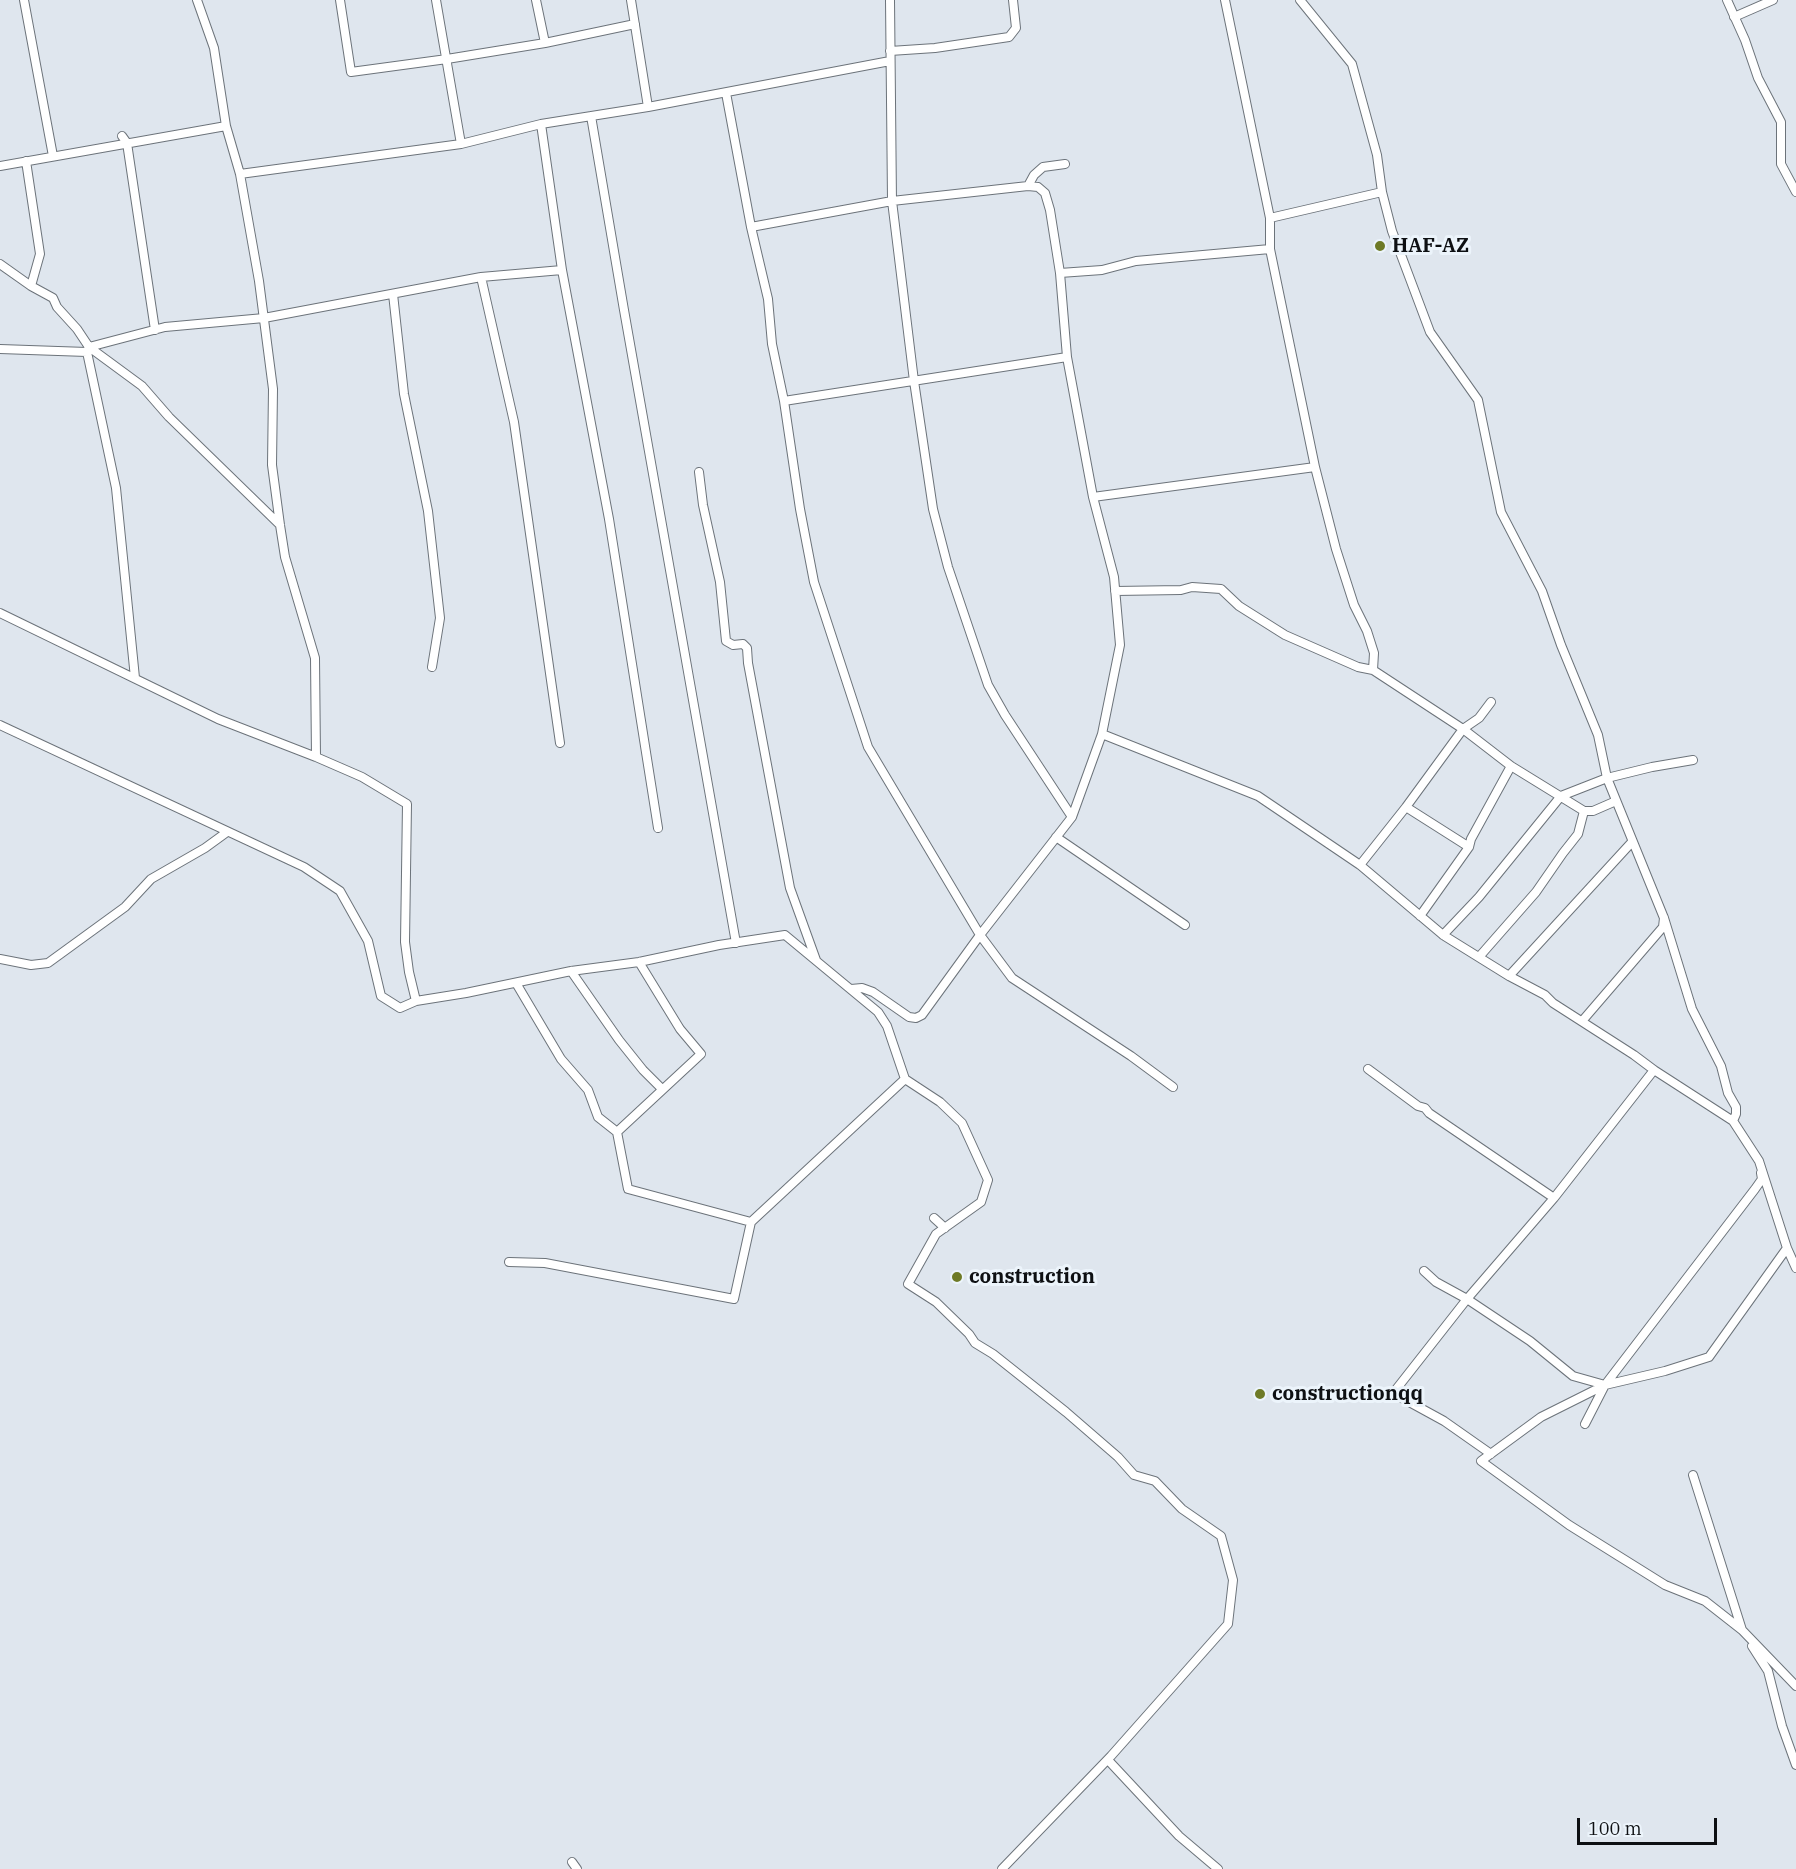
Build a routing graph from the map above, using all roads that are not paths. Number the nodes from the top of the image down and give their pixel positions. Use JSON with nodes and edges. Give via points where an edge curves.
{"nodes":[{"id":1,"x":24,"y":0,"type":"edge"},
{"id":2,"x":197,"y":0,"type":"edge"},
{"id":3,"x":340,"y":0,"type":"edge"},
{"id":4,"x":436,"y":0,"type":"edge"},
{"id":5,"x":536,"y":0,"type":"edge"},
{"id":6,"x":631,"y":0,"type":"edge"},
{"id":7,"x":890,"y":0,"type":"edge"},
{"id":8,"x":1013,"y":0,"type":"edge"},
{"id":9,"x":1225,"y":0,"type":"edge"},
{"id":10,"x":1300,"y":0,"type":"edge"},
{"id":11,"x":1727,"y":0,"type":"edge"},
{"id":12,"x":1773,"y":0,"type":"edge"},
{"id":13,"x":1734,"y":17,"type":"junction"},
{"id":14,"x":635,"y":24,"type":"junction"},
{"id":15,"x":545,"y":43,"type":"junction"},
{"id":16,"x":890,"y":56,"type":"junction"},
{"id":17,"x":447,"y":59,"type":"junction"},
{"id":18,"x":726,"y":93,"type":"junction"},
{"id":19,"x":648,"y":107,"type":"junction"},
{"id":20,"x":591,"y":116,"type":"junction"},
{"id":21,"x":541,"y":124,"type":"junction"},
{"id":22,"x":226,"y":126,"type":"junction"},
{"id":23,"x":124,"y":140,"type":"junction"},
{"id":24,"x":461,"y":144,"type":"junction"},
{"id":25,"x":53,"y":156,"type":"junction"},
{"id":26,"x":26,"y":161,"type":"junction"},
{"id":27,"x":1065,"y":164,"type":"dead end"},
{"id":28,"x":0,"y":166,"type":"edge"},
{"id":29,"x":240,"y":174,"type":"junction"},
{"id":30,"x":1028,"y":186,"type":"junction"},
{"id":31,"x":1382,"y":192,"type":"junction"},
{"id":32,"x":1796,"y":192,"type":"edge"},
{"id":33,"x":892,"y":201,"type":"junction"},
{"id":34,"x":1270,"y":219,"type":"junction"},
{"id":35,"x":751,"y":227,"type":"junction"},
{"id":36,"x":1270,"y":249,"type":"junction"},
{"id":37,"x":0,"y":264,"type":"edge"},
{"id":38,"x":562,"y":270,"type":"junction"},
{"id":39,"x":1060,"y":273,"type":"junction"},
{"id":40,"x":480,"y":277,"type":"junction"},
{"id":41,"x":31,"y":286,"type":"junction"},
{"id":42,"x":393,"y":294,"type":"junction"},
{"id":43,"x":264,"y":318,"type":"junction"},
{"id":44,"x":154,"y":330,"type":"junction"},
{"id":45,"x":0,"y":349,"type":"edge"},
{"id":46,"x":88,"y":349,"type":"junction"},
{"id":47,"x":1067,"y":357,"type":"junction"},
{"id":48,"x":914,"y":381,"type":"junction"},
{"id":49,"x":784,"y":401,"type":"junction"},
{"id":50,"x":1315,"y":467,"type":"junction"},
{"id":51,"x":699,"y":472,"type":"dead end"},
{"id":52,"x":1093,"y":497,"type":"junction"},
{"id":53,"x":280,"y":525,"type":"junction"},
{"id":54,"x":1115,"y":591,"type":"junction"},
{"id":55,"x":0,"y":613,"type":"edge"},
{"id":56,"x":432,"y":667,"type":"dead end"},
{"id":57,"x":1373,"y":670,"type":"junction"},
{"id":58,"x":135,"y":678,"type":"junction"},
{"id":59,"x":1491,"y":702,"type":"dead end"},
{"id":60,"x":0,"y":725,"type":"edge"},
{"id":61,"x":1463,"y":729,"type":"junction"},
{"id":62,"x":1102,"y":734,"type":"junction"},
{"id":63,"x":560,"y":742,"type":"dead end"},
{"id":64,"x":316,"y":757,"type":"junction"},
{"id":65,"x":1694,"y":760,"type":"dead end"},
{"id":66,"x":1511,"y":766,"type":"junction"},
{"id":67,"x":1607,"y":778,"type":"junction"},
{"id":68,"x":1561,"y":796,"type":"junction"},
{"id":69,"x":1616,"y":801,"type":"junction"},
{"id":70,"x":1406,"y":807,"type":"junction"},
{"id":71,"x":1584,"y":811,"type":"junction"},
{"id":72,"x":1072,"y":817,"type":"junction"},
{"id":73,"x":658,"y":828,"type":"dead end"},
{"id":74,"x":227,"y":832,"type":"junction"},
{"id":75,"x":1056,"y":837,"type":"junction"},
{"id":76,"x":1632,"y":842,"type":"junction"},
{"id":77,"x":1469,"y":847,"type":"junction"},
{"id":78,"x":1360,"y":865,"type":"junction"},
{"id":79,"x":1420,"y":916,"type":"junction"},
{"id":80,"x":1664,"y":918,"type":"junction"},
{"id":81,"x":1185,"y":925,"type":"dead end"},
{"id":82,"x":1443,"y":935,"type":"junction"},
{"id":83,"x":980,"y":936,"type":"junction"},
{"id":84,"x":736,"y":942,"type":"junction"},
{"id":85,"x":1479,"y":957,"type":"junction"},
{"id":86,"x":0,"y":959,"type":"edge"},
{"id":87,"x":816,"y":961,"type":"junction"},
{"id":88,"x":639,"y":962,"type":"junction"},
{"id":89,"x":571,"y":971,"type":"junction"},
{"id":90,"x":1509,"y":976,"type":"junction"},
{"id":91,"x":516,"y":983,"type":"junction"},
{"id":92,"x":851,"y":989,"type":"junction"},
{"id":93,"x":416,"y":1001,"type":"junction"},
{"id":94,"x":1583,"y":1020,"type":"junction"},
{"id":95,"x":1368,"y":1069,"type":"dead end"},
{"id":96,"x":1654,"y":1070,"type":"junction"},
{"id":97,"x":905,"y":1079,"type":"junction"},
{"id":98,"x":1173,"y":1087,"type":"dead end"},
{"id":99,"x":662,"y":1089,"type":"junction"},
{"id":100,"x":1733,"y":1121,"type":"junction"},
{"id":101,"x":617,"y":1132,"type":"junction"},
{"id":102,"x":1759,"y":1161,"type":"junction"},
{"id":103,"x":1554,"y":1198,"type":"junction"},
{"id":104,"x":934,"y":1218,"type":"dead end"},
{"id":105,"x":751,"y":1222,"type":"junction"},
{"id":106,"x":945,"y":1228,"type":"junction"},
{"id":107,"x":1787,"y":1248,"type":"junction"},
{"id":108,"x":509,"y":1262,"type":"dead end"},
{"id":109,"x":1796,"y":1268,"type":"edge"},
{"id":110,"x":1424,"y":1271,"type":"dead end"},
{"id":111,"x":1467,"y":1299,"type":"junction"},
{"id":112,"x":1605,"y":1385,"type":"junction"},
{"id":113,"x":1586,"y":1424,"type":"dead end"},
{"id":114,"x":1491,"y":1454,"type":"junction"},
{"id":115,"x":1693,"y":1475,"type":"dead end"},
{"id":116,"x":1742,"y":1630,"type":"junction"},
{"id":117,"x":1796,"y":1686,"type":"edge"},
{"id":118,"x":1108,"y":1760,"type":"junction"},
{"id":119,"x":1796,"y":1765,"type":"edge"},
{"id":120,"x":1002,"y":1869,"type":"edge"},
{"id":121,"x":1218,"y":1869,"type":"edge"}],
"edges":[{"from":1,"to":25,"type":"street"},
{"from":2,"to":22,"type":"street","via":[[214,48]]},
{"from":3,"to":17,"type":"street","via":[[351,72]]},
{"from":4,"to":17,"type":"street"},
{"from":5,"to":15,"type":"street"},
{"from":6,"to":14,"type":"street"},
{"from":7,"to":16,"type":"street"},
{"from":8,"to":16,"type":"street","via":[[1016,28],[1009,37]]},
{"from":9,"to":34,"type":"street"},
{"from":10,"to":31,"type":"street","via":[[1352,64],[1377,155]]},
{"from":11,"to":13,"type":"street"},
{"from":12,"to":13,"type":"street"},
{"from":13,"to":32,"type":"street","via":[[1758,78],[1781,122],[1781,164]]},
{"from":14,"to":15,"type":"street"},
{"from":14,"to":19,"type":"street"},
{"from":15,"to":17,"type":"street"},
{"from":16,"to":18,"type":"street"},
{"from":16,"to":33,"type":"street"},
{"from":17,"to":24,"type":"street"},
{"from":18,"to":19,"type":"street"},
{"from":18,"to":35,"type":"street"},
{"from":19,"to":20,"type":"street"},
{"from":20,"to":21,"type":"street"},
{"from":20,"to":84,"type":"street"},
{"from":21,"to":24,"type":"street"},
{"from":21,"to":38,"type":"street"},
{"from":22,"to":23,"type":"street"},
{"from":22,"to":29,"type":"street"},
{"from":23,"to":25,"type":"street"},
{"from":23,"to":44,"type":"street"},
{"from":24,"to":29,"type":"street"},
{"from":25,"to":26,"type":"street"},
{"from":26,"to":28,"type":"street"},
{"from":26,"to":41,"type":"street","via":[[40,254]]},
{"from":27,"to":30,"type":"street","via":[[1043,167]]},
{"from":29,"to":43,"type":"street"},
{"from":30,"to":33,"type":"street"},
{"from":30,"to":39,"type":"street","via":[[1045,193]]},
{"from":31,"to":34,"type":"street"},
{"from":31,"to":67,"type":"street","via":[[1392,231],[1430,332],[1478,400],[1501,512],[1542,591],[1598,735]]},
{"from":33,"to":35,"type":"street"},
{"from":33,"to":48,"type":"street"},
{"from":34,"to":36,"type":"street"},
{"from":35,"to":49,"type":"street","via":[[768,298],[772,344]]},
{"from":36,"to":39,"type":"street","via":[[1136,261],[1102,270]]},
{"from":36,"to":50,"type":"street"},
{"from":37,"to":41,"type":"street"},
{"from":38,"to":40,"type":"street"},
{"from":38,"to":73,"type":"street","via":[[609,519]]},
{"from":39,"to":47,"type":"street"},
{"from":40,"to":42,"type":"street"},
{"from":40,"to":63,"type":"street","via":[[514,422]]},
{"from":41,"to":46,"type":"street","via":[[53,298]]},
{"from":42,"to":43,"type":"street"},
{"from":42,"to":56,"type":"street","via":[[404,394],[428,511],[440,618]]},
{"from":43,"to":44,"type":"street"},
{"from":43,"to":53,"type":"street","via":[[273,389],[272,465]]},
{"from":44,"to":46,"type":"street"},
{"from":45,"to":46,"type":"street"},
{"from":46,"to":53,"type":"street","via":[[142,386]]},
{"from":46,"to":58,"type":"street","via":[[116,488]]},
{"from":47,"to":48,"type":"street"},
{"from":47,"to":52,"type":"street"},
{"from":48,"to":49,"type":"street"},
{"from":48,"to":72,"type":"street","via":[[933,509],[977,655],[1005,715]]},
{"from":49,"to":83,"type":"street","via":[[814,582],[868,747]]},
{"from":50,"to":52,"type":"street"},
{"from":50,"to":57,"type":"street","via":[[1336,549],[1374,653]]},
{"from":51,"to":87,"type":"street","via":[[720,582],[726,641],[747,648],[790,888]]},
{"from":52,"to":54,"type":"street"},
{"from":53,"to":64,"type":"street","via":[[285,557],[315,658]]},
{"from":54,"to":57,"type":"street","via":[[1221,589],[1239,606],[1285,635]]},
{"from":54,"to":62,"type":"street","via":[[1120,645]]},
{"from":55,"to":58,"type":"street"},
{"from":57,"to":61,"type":"street"},
{"from":58,"to":64,"type":"street","via":[[218,719]]},
{"from":59,"to":61,"type":"street","via":[[1479,718]]},
{"from":60,"to":74,"type":"street"},
{"from":61,"to":66,"type":"street"},
{"from":61,"to":70,"type":"street"},
{"from":62,"to":72,"type":"street"},
{"from":62,"to":78,"type":"street","via":[[1258,796]]},
{"from":64,"to":93,"type":"street","via":[[362,777],[407,804],[405,942]]},
{"from":65,"to":67,"type":"street"},
{"from":66,"to":68,"type":"street"},
{"from":66,"to":77,"type":"street"},
{"from":67,"to":68,"type":"street"},
{"from":67,"to":69,"type":"street"},
{"from":68,"to":71,"type":"street"},
{"from":68,"to":82,"type":"street"},
{"from":69,"to":71,"type":"street"},
{"from":69,"to":76,"type":"street"},
{"from":70,"to":77,"type":"street"},
{"from":70,"to":78,"type":"street"},
{"from":71,"to":85,"type":"street","via":[[1578,834],[1536,892]]},
{"from":72,"to":75,"type":"street"},
{"from":74,"to":86,"type":"street","via":[[151,879],[125,907],[48,963],[31,965]]},
{"from":74,"to":93,"type":"street","via":[[304,867],[340,891],[368,941],[381,996],[400,1008]]},
{"from":75,"to":81,"type":"street"},
{"from":75,"to":83,"type":"street"},
{"from":76,"to":80,"type":"street"},
{"from":76,"to":90,"type":"street"},
{"from":77,"to":79,"type":"street"},
{"from":78,"to":79,"type":"street"},
{"from":79,"to":82,"type":"street"},
{"from":80,"to":94,"type":"street","via":[[1663,927]]},
{"from":80,"to":100,"type":"street","via":[[1692,1009],[1715,1051],[1736,1107]]},
{"from":82,"to":85,"type":"street"},
{"from":83,"to":92,"type":"street","via":[[916,1018],[873,992]]},
{"from":83,"to":98,"type":"street","via":[[1012,978]]},
{"from":84,"to":87,"type":"street","via":[[784,935]]},
{"from":84,"to":88,"type":"street"},
{"from":85,"to":90,"type":"street"},
{"from":87,"to":92,"type":"street"},
{"from":88,"to":89,"type":"street"},
{"from":88,"to":99,"type":"street","via":[[680,1029],[701,1054]]},
{"from":89,"to":91,"type":"street"},
{"from":89,"to":99,"type":"street","via":[[619,1040]]},
{"from":90,"to":94,"type":"street"},
{"from":91,"to":93,"type":"street"},
{"from":91,"to":101,"type":"street","via":[[561,1059],[588,1090],[598,1117]]},
{"from":92,"to":97,"type":"street","via":[[878,1012],[887,1026]]},
{"from":94,"to":96,"type":"street"},
{"from":95,"to":103,"type":"street"},
{"from":96,"to":100,"type":"street"},
{"from":96,"to":103,"type":"street"},
{"from":97,"to":105,"type":"street"},
{"from":97,"to":106,"type":"street","via":[[940,1102],[962,1123],[988,1180],[981,1202]]},
{"from":99,"to":101,"type":"street"},
{"from":100,"to":102,"type":"street"},
{"from":101,"to":105,"type":"street","via":[[628,1189]]},
{"from":102,"to":107,"type":"street"},
{"from":102,"to":112,"type":"street","via":[[1762,1179]]},
{"from":103,"to":111,"type":"street"},
{"from":104,"to":106,"type":"street"},
{"from":105,"to":108,"type":"street","via":[[736,1296],[732,1299],[556,1265]]},
{"from":106,"to":118,"type":"street","via":[[936,1234],[908,1284],[936,1302],[975,1343],[1066,1412],[1118,1456],[1134,1475],[1155,1481],[1182,1509],[1221,1536],[1233,1580],[1228,1624]]},
{"from":107,"to":109,"type":"street"},
{"from":107,"to":112,"type":"street","via":[[1709,1357]]},
{"from":110,"to":111,"type":"street"},
{"from":111,"to":112,"type":"street","via":[[1530,1341],[1573,1376]]},
{"from":111,"to":114,"type":"street","via":[[1394,1392],[1444,1420]]},
{"from":112,"to":113,"type":"street"},
{"from":112,"to":114,"type":"street","via":[[1541,1417]]},
{"from":114,"to":116,"type":"street","via":[[1481,1461],[1569,1526],[1665,1585],[1705,1601]]},
{"from":115,"to":116,"type":"street"},
{"from":116,"to":117,"type":"street"},
{"from":116,"to":119,"type":"street","via":[[1768,1671]]},
{"from":118,"to":120,"type":"street"},
{"from":118,"to":121,"type":"street","via":[[1179,1836]]}]}
